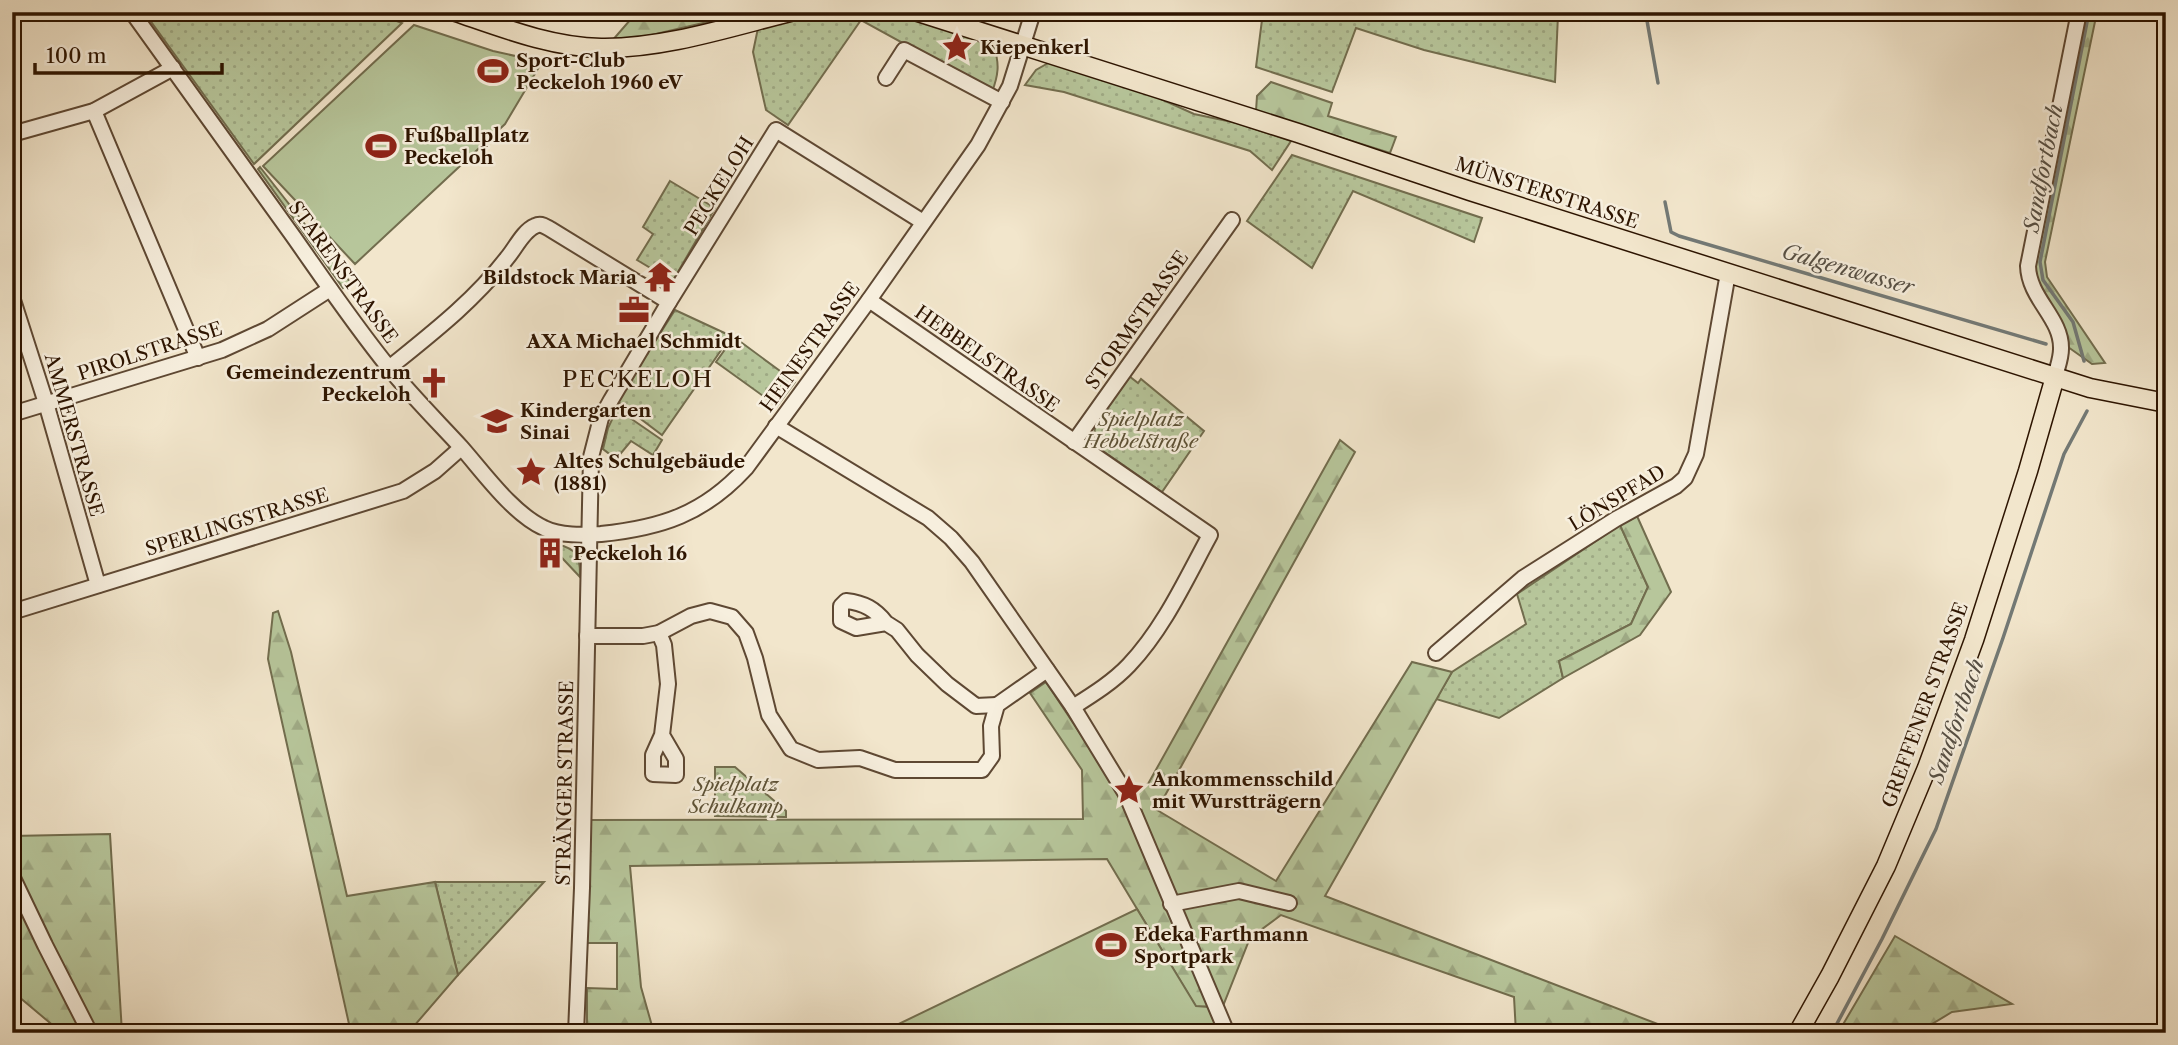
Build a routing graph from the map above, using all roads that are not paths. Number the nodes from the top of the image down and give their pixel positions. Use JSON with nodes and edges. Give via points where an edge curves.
{"nodes":[{"id":1,"x":132,"y":12,"type":"edge"},
{"id":2,"x":456,"y":12,"type":"edge"},
{"id":3,"x":790,"y":12,"type":"edge"},
{"id":4,"x":918,"y":12,"type":"edge"},
{"id":5,"x":1033,"y":12,"type":"edge"},
{"id":6,"x":2079,"y":12,"type":"edge"},
{"id":7,"x":752,"y":17,"type":"edge"},
{"id":8,"x":1022,"y":46,"type":"junction"},
{"id":9,"x":173,"y":68,"type":"junction"},
{"id":10,"x":886,"y":78,"type":"dead end"},
{"id":11,"x":1002,"y":102,"type":"junction"},
{"id":12,"x":94,"y":111,"type":"junction"},
{"id":13,"x":12,"y":134,"type":"edge"},
{"id":14,"x":1232,"y":219,"type":"dead end"},
{"id":15,"x":923,"y":222,"type":"junction"},
{"id":16,"x":1728,"y":273,"type":"junction"},
{"id":17,"x":330,"y":289,"type":"junction"},
{"id":18,"x":12,"y":297,"type":"edge"},
{"id":19,"x":869,"y":300,"type":"junction"},
{"id":20,"x":668,"y":302,"type":"junction"},
{"id":21,"x":198,"y":358,"type":"junction"},
{"id":22,"x":389,"y":368,"type":"junction"},
{"id":23,"x":2055,"y":377,"type":"junction"},
{"id":24,"x":46,"y":403,"type":"junction"},
{"id":25,"x":2166,"y":403,"type":"edge"},
{"id":26,"x":12,"y":414,"type":"edge"},
{"id":27,"x":776,"y":426,"type":"junction"},
{"id":28,"x":1073,"y":442,"type":"junction"},
{"id":29,"x":461,"y":448,"type":"junction"},
{"id":30,"x":590,"y":535,"type":"junction"},
{"id":31,"x":98,"y":585,"type":"junction"},
{"id":32,"x":12,"y":612,"type":"edge"},
{"id":33,"x":886,"y":623,"type":"dead end"},
{"id":34,"x":659,"y":633,"type":"junction"},
{"id":35,"x":587,"y":636,"type":"junction"},
{"id":36,"x":1436,"y":653,"type":"dead end"},
{"id":37,"x":1046,"y":670,"type":"junction"},
{"id":38,"x":997,"y":705,"type":"junction"},
{"id":39,"x":1073,"y":707,"type":"junction"},
{"id":40,"x":662,"y":735,"type":"dead end"},
{"id":41,"x":12,"y":876,"type":"edge"},
{"id":42,"x":1171,"y":904,"type":"junction"},
{"id":43,"x":1289,"y":904,"type":"dead end"},
{"id":44,"x":90,"y":1033,"type":"edge"},
{"id":45,"x":576,"y":1033,"type":"edge"},
{"id":46,"x":1227,"y":1033,"type":"edge"},
{"id":47,"x":1798,"y":1033,"type":"edge"}],
"edges":[{"from":1,"to":9,"type":"street","name":"STARENSTRASSE"},
{"from":2,"to":7,"type":"main road","via":[[558,43],[600,48],[651,44]]},
{"from":3,"to":7,"type":"main road"},
{"from":4,"to":8,"type":"main road","name":"MÜNSTERSTRASSE"},
{"from":5,"to":8,"type":"street","name":"HEINESTRASSE"},
{"from":6,"to":23,"type":"street","via":[[2028,266],[2031,286],[2058,331],[2062,347]]},
{"from":8,"to":11,"type":"street","name":"HEINESTRASSE"},
{"from":8,"to":16,"type":"main road","name":"MÜNSTERSTRASSE"},
{"from":9,"to":12,"type":"street"},
{"from":9,"to":17,"type":"street","name":"STARENSTRASSE"},
{"from":10,"to":11,"type":"street","via":[[904,50]]},
{"from":11,"to":15,"type":"street","name":"HEINESTRASSE","via":[[978,145]]},
{"from":12,"to":13,"type":"street"},
{"from":12,"to":21,"type":"street"},
{"from":14,"to":28,"type":"street","name":"STORMSTRASSE"},
{"from":15,"to":19,"type":"street","name":"HEINESTRASSE"},
{"from":15,"to":20,"type":"street","name":"PECKELOH","via":[[776,130]]},
{"from":16,"to":23,"type":"main road","name":"MÜNSTERSTRASSE"},
{"from":16,"to":36,"type":"street","name":"LÖNSPFAD","via":[[1696,454],[1685,478],[1524,578]]},
{"from":17,"to":21,"type":"street","name":"PIROLSTRASSE","via":[[268,329]]},
{"from":17,"to":22,"type":"street","name":"STARENSTRASSE"},
{"from":18,"to":24,"type":"street","name":"AMMERSTRASSE"},
{"from":19,"to":27,"type":"street","name":"HEINESTRASSE"},
{"from":19,"to":28,"type":"street","name":"HEBBELSTRASSE"},
{"from":20,"to":22,"type":"street","via":[[537,225],[488,283]]},
{"from":20,"to":30,"type":"street","name":"PECKELOH","via":[[601,418],[591,457]]},
{"from":21,"to":24,"type":"street","name":"PIROLSTRASSE"},
{"from":22,"to":29,"type":"street","name":"STARENSTRASSE"},
{"from":23,"to":25,"type":"main road","name":"MÜNSTERSTRASSE"},
{"from":23,"to":47,"type":"main road","name":"GREFFENER STRASSE","via":[[1974,640],[1927,768],[1886,866]]},
{"from":24,"to":26,"type":"street","name":"PIROLSTRASSE"},
{"from":24,"to":31,"type":"street","name":"AMMERSTRASSE"},
{"from":27,"to":30,"type":"street","name":"HEINESTRASSE","via":[[732,483],[692,512],[633,531]]},
{"from":27,"to":37,"type":"street","via":[[928,519],[951,538]]},
{"from":28,"to":39,"type":"street","name":"HEBBELSTRASSE","via":[[1210,535],[1160,625],[1129,665]]},
{"from":29,"to":30,"type":"street","name":"STARENSTRASSE","via":[[530,520],[556,533]]},
{"from":29,"to":31,"type":"street","name":"SPERLINGSTRASSE","via":[[403,491]]},
{"from":30,"to":35,"type":"street","name":"STRÄNGER STRASSE"},
{"from":31,"to":32,"type":"street","name":"SPERLINGSTRASSE"},
{"from":33,"to":38,"type":"street","via":[[976,706]]},
{"from":34,"to":35,"type":"street"},
{"from":34,"to":38,"type":"street","via":[[710,611],[732,617],[746,633],[769,715],[791,749],[818,760],[860,758],[895,770],[982,770],[992,756]]},
{"from":34,"to":40,"type":"street","via":[[668,684]]},
{"from":35,"to":45,"type":"street","name":"STRÄNGER STRASSE"},
{"from":37,"to":38,"type":"street"},
{"from":37,"to":39,"type":"street"},
{"from":39,"to":42,"type":"street","via":[[1126,794]]},
{"from":41,"to":44,"type":"street"},
{"from":42,"to":43,"type":"street","via":[[1239,891]]},
{"from":42,"to":46,"type":"street"}]}
